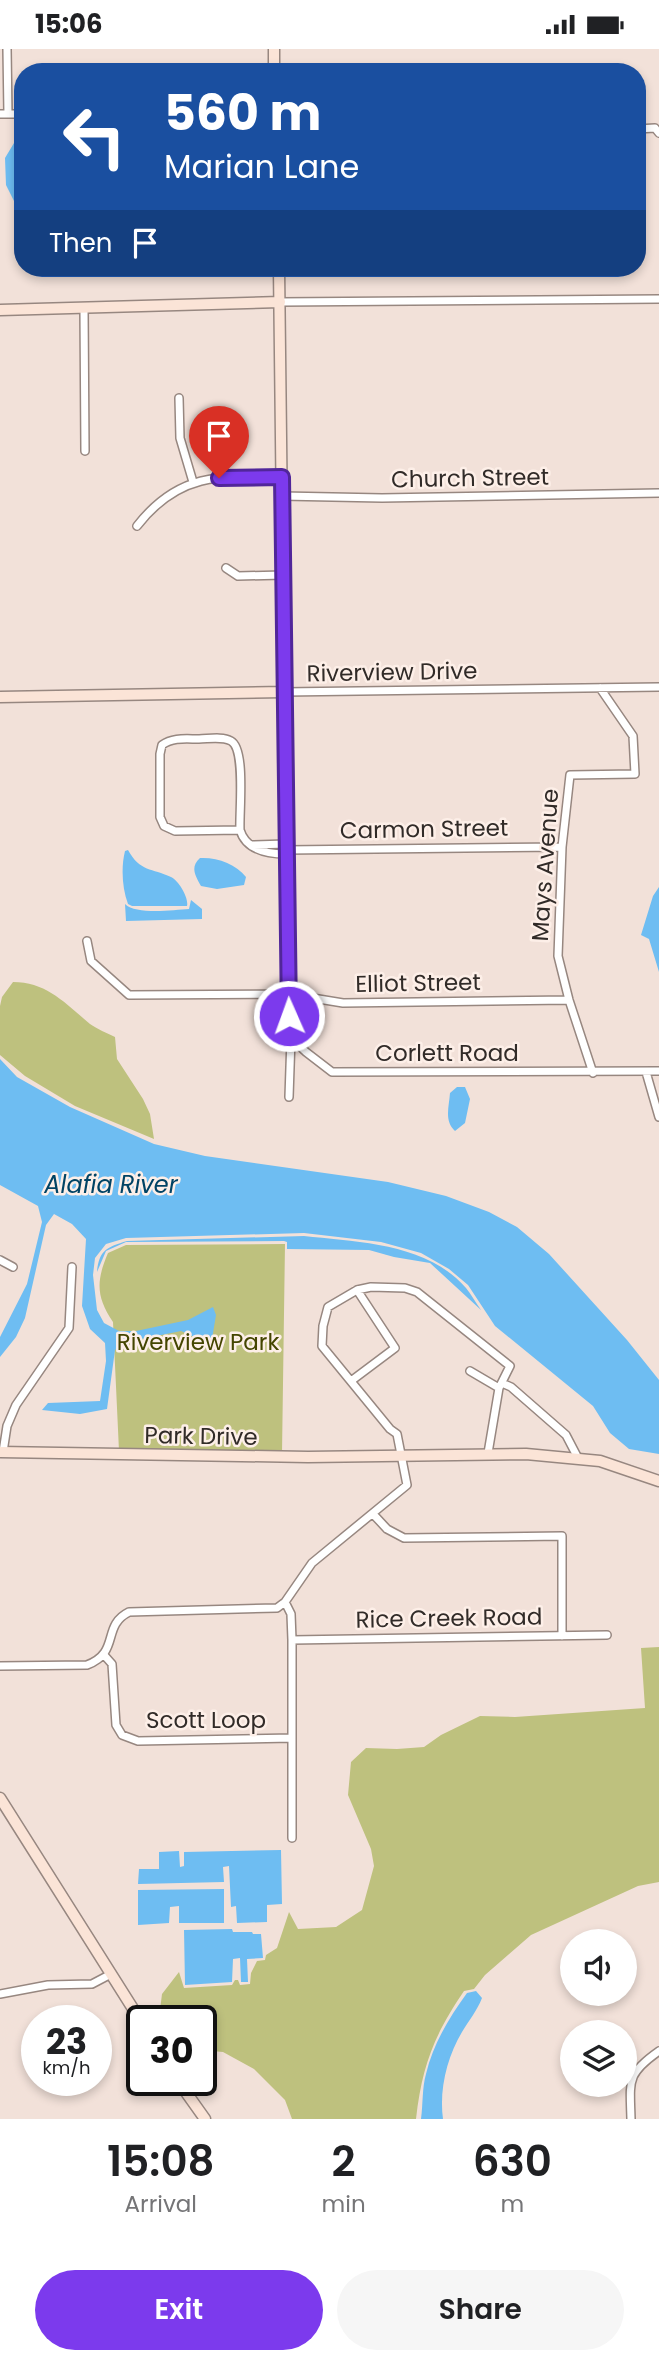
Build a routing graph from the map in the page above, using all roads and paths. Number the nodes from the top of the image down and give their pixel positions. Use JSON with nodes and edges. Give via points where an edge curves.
{"nodes":[{"id":1,"x":7,"y":49,"type":"edge"},
{"id":2,"x":4,"y":114,"type":"edge"},
{"id":3,"x":279,"y":277,"type":"edge"},
{"id":4,"x":659,"y":299,"type":"edge"},
{"id":5,"x":280,"y":302,"type":"junction"},
{"id":6,"x":85,"y":309,"type":"junction"},
{"id":7,"x":0,"y":310,"type":"edge"},
{"id":8,"x":179,"y":398,"type":"dead end"},
{"id":9,"x":85,"y":451,"type":"dead end"},
{"id":10,"x":282,"y":477,"type":"junction"},
{"id":11,"x":193,"y":482,"type":"junction"},
{"id":12,"x":659,"y":493,"type":"edge"},
{"id":13,"x":282,"y":496,"type":"junction"},
{"id":14,"x":137,"y":526,"type":"dead end"},
{"id":15,"x":226,"y":568,"type":"dead end"},
{"id":16,"x":283,"y":575,"type":"junction"},
{"id":17,"x":659,"y":687,"type":"edge"},
{"id":18,"x":600,"y":688,"type":"junction"},
{"id":19,"x":284,"y":692,"type":"junction"},
{"id":20,"x":0,"y":697,"type":"edge"},
{"id":21,"x":240,"y":830,"type":"junction"},
{"id":22,"x":562,"y":847,"type":"junction"},
{"id":23,"x":286,"y":850,"type":"junction"},
{"id":24,"x":87,"y":941,"type":"dead end"},
{"id":25,"x":288,"y":994,"type":"junction"},
{"id":26,"x":569,"y":1000,"type":"junction"},
{"id":27,"x":291,"y":1038,"type":"junction"},
{"id":28,"x":646,"y":1072,"type":"junction"},
{"id":29,"x":659,"y":1072,"type":"edge"},
{"id":30,"x":593,"y":1073,"type":"junction"},
{"id":31,"x":289,"y":1097,"type":"dead end"},
{"id":32,"x":659,"y":1117,"type":"edge"},
{"id":33,"x":0,"y":1260,"type":"edge"},
{"id":34,"x":13,"y":1267,"type":"dead end"},
{"id":35,"x":72,"y":1267,"type":"dead end"},
{"id":36,"x":358,"y":1290,"type":"junction"},
{"id":37,"x":470,"y":1371,"type":"dead end"},
{"id":38,"x":351,"y":1381,"type":"junction"},
{"id":39,"x":501,"y":1385,"type":"junction"},
{"id":40,"x":1,"y":1452,"type":"edge"},
{"id":41,"x":488,"y":1453,"type":"junction"},
{"id":42,"x":402,"y":1456,"type":"junction"},
{"id":43,"x":578,"y":1458,"type":"junction"},
{"id":44,"x":659,"y":1481,"type":"edge"},
{"id":45,"x":373,"y":1514,"type":"junction"},
{"id":46,"x":285,"y":1602,"type":"junction"},
{"id":47,"x":607,"y":1635,"type":"dead end"},
{"id":48,"x":562,"y":1636,"type":"junction"},
{"id":49,"x":292,"y":1640,"type":"junction"},
{"id":50,"x":104,"y":1655,"type":"junction"},
{"id":51,"x":0,"y":1666,"type":"edge"},
{"id":52,"x":292,"y":1738,"type":"junction"},
{"id":53,"x":0,"y":1798,"type":"edge"},
{"id":54,"x":292,"y":1838,"type":"dead end"},
{"id":55,"x":111,"y":1974,"type":"junction"},
{"id":56,"x":0,"y":1994,"type":"edge"},
{"id":57,"x":131,"y":2005,"type":"edge"},
{"id":58,"x":659,"y":2051,"type":"edge"},
{"id":59,"x":189,"y":2096,"type":"edge"},
{"id":60,"x":205,"y":2119,"type":"edge"},
{"id":61,"x":631,"y":2119,"type":"edge"}],
"edges":[{"from":1,"to":2,"type":"street"},
{"from":3,"to":5,"type":"street"},
{"from":4,"to":5,"type":"street"},
{"from":5,"to":6,"type":"street"},
{"from":5,"to":10,"type":"street"},
{"from":6,"to":7,"type":"street"},
{"from":6,"to":9,"type":"street"},
{"from":8,"to":11,"type":"street","via":[[180,438]]},
{"from":10,"to":11,"type":"street"},
{"from":10,"to":13,"type":"street"},
{"from":11,"to":14,"type":"street","via":[[174,490]]},
{"from":12,"to":13,"type":"street","name":"Church Street","via":[[382,499]]},
{"from":13,"to":16,"type":"street"},
{"from":15,"to":16,"type":"street","via":[[238,576]]},
{"from":16,"to":19,"type":"street"},
{"from":17,"to":18,"type":"street","name":"Riverview Drive"},
{"from":18,"to":19,"type":"street","name":"Riverview Drive"},
{"from":18,"to":22,"type":"street","name":"Mays Avenue","via":[[633,736],[635,774],[570,775]]},
{"from":19,"to":20,"type":"street","name":"Riverview Drive"},
{"from":19,"to":23,"type":"street"},
{"from":21,"to":21,"type":"street","via":[[241,765],[236,745],[223,739],[172,739],[162,745],[160,817],[164,826],[175,831]]},
{"from":21,"to":23,"type":"street","name":"Carmon Street","via":[[251,845]]},
{"from":22,"to":23,"type":"street","name":"Carmon Street"},
{"from":22,"to":26,"type":"street","name":"Mays Avenue","via":[[558,956]]},
{"from":23,"to":25,"type":"street"},
{"from":24,"to":25,"type":"street","name":"Elliot Street","via":[[91,961],[129,995]]},
{"from":25,"to":26,"type":"street","name":"Elliot Street","via":[[343,1003]]},
{"from":25,"to":27,"type":"street"},
{"from":26,"to":30,"type":"street","name":"Mays Avenue"},
{"from":27,"to":30,"type":"street","name":"Corlett Road","via":[[332,1072]]},
{"from":27,"to":31,"type":"street"},
{"from":28,"to":29,"type":"street","name":"Corlett Road"},
{"from":28,"to":30,"type":"street","name":"Corlett Road"},
{"from":28,"to":32,"type":"street"},
{"from":33,"to":34,"type":"street"},
{"from":35,"to":40,"type":"street","via":[[68,1328],[16,1405]]},
{"from":36,"to":38,"type":"street","via":[[328,1307],[323,1326],[322,1346]]},
{"from":36,"to":38,"type":"street","via":[[394,1348]]},
{"from":36,"to":39,"type":"street","via":[[383,1286],[417,1291],[510,1366]]},
{"from":37,"to":39,"type":"street"},
{"from":38,"to":42,"type":"street","via":[[397,1434]]},
{"from":39,"to":41,"type":"street"},
{"from":39,"to":43,"type":"street","via":[[511,1387],[565,1435]]},
{"from":40,"to":42,"type":"street","name":"Park Drive"},
{"from":41,"to":42,"type":"street","name":"Park Drive"},
{"from":41,"to":43,"type":"street","name":"Park Drive"},
{"from":42,"to":45,"type":"street","via":[[407,1485]]},
{"from":43,"to":44,"type":"street","name":"Park Drive"},
{"from":45,"to":46,"type":"street","via":[[312,1563]]},
{"from":45,"to":48,"type":"street","via":[[404,1538],[562,1536]]},
{"from":46,"to":49,"type":"street","name":"Scott Loop","via":[[291,1614]]},
{"from":46,"to":50,"type":"street","via":[[277,1608],[253,1610],[130,1612],[114,1623]]},
{"from":47,"to":48,"type":"street","name":"Rice Creek Road"},
{"from":48,"to":49,"type":"street","name":"Rice Creek Road"},
{"from":49,"to":52,"type":"street","name":"Scott Loop"},
{"from":50,"to":51,"type":"street","via":[[87,1665]]},
{"from":50,"to":52,"type":"street","name":"Scott Loop","via":[[112,1664],[116,1725],[122,1735],[138,1741]]},
{"from":52,"to":54,"type":"street","name":"Scott Loop"},
{"from":53,"to":55,"type":"street"},
{"from":55,"to":56,"type":"street","via":[[92,1984],[48,1985]]},
{"from":55,"to":57,"type":"street"},
{"from":58,"to":61,"type":"street","via":[[639,2065],[630,2084]]},
{"from":59,"to":60,"type":"street"}]}
